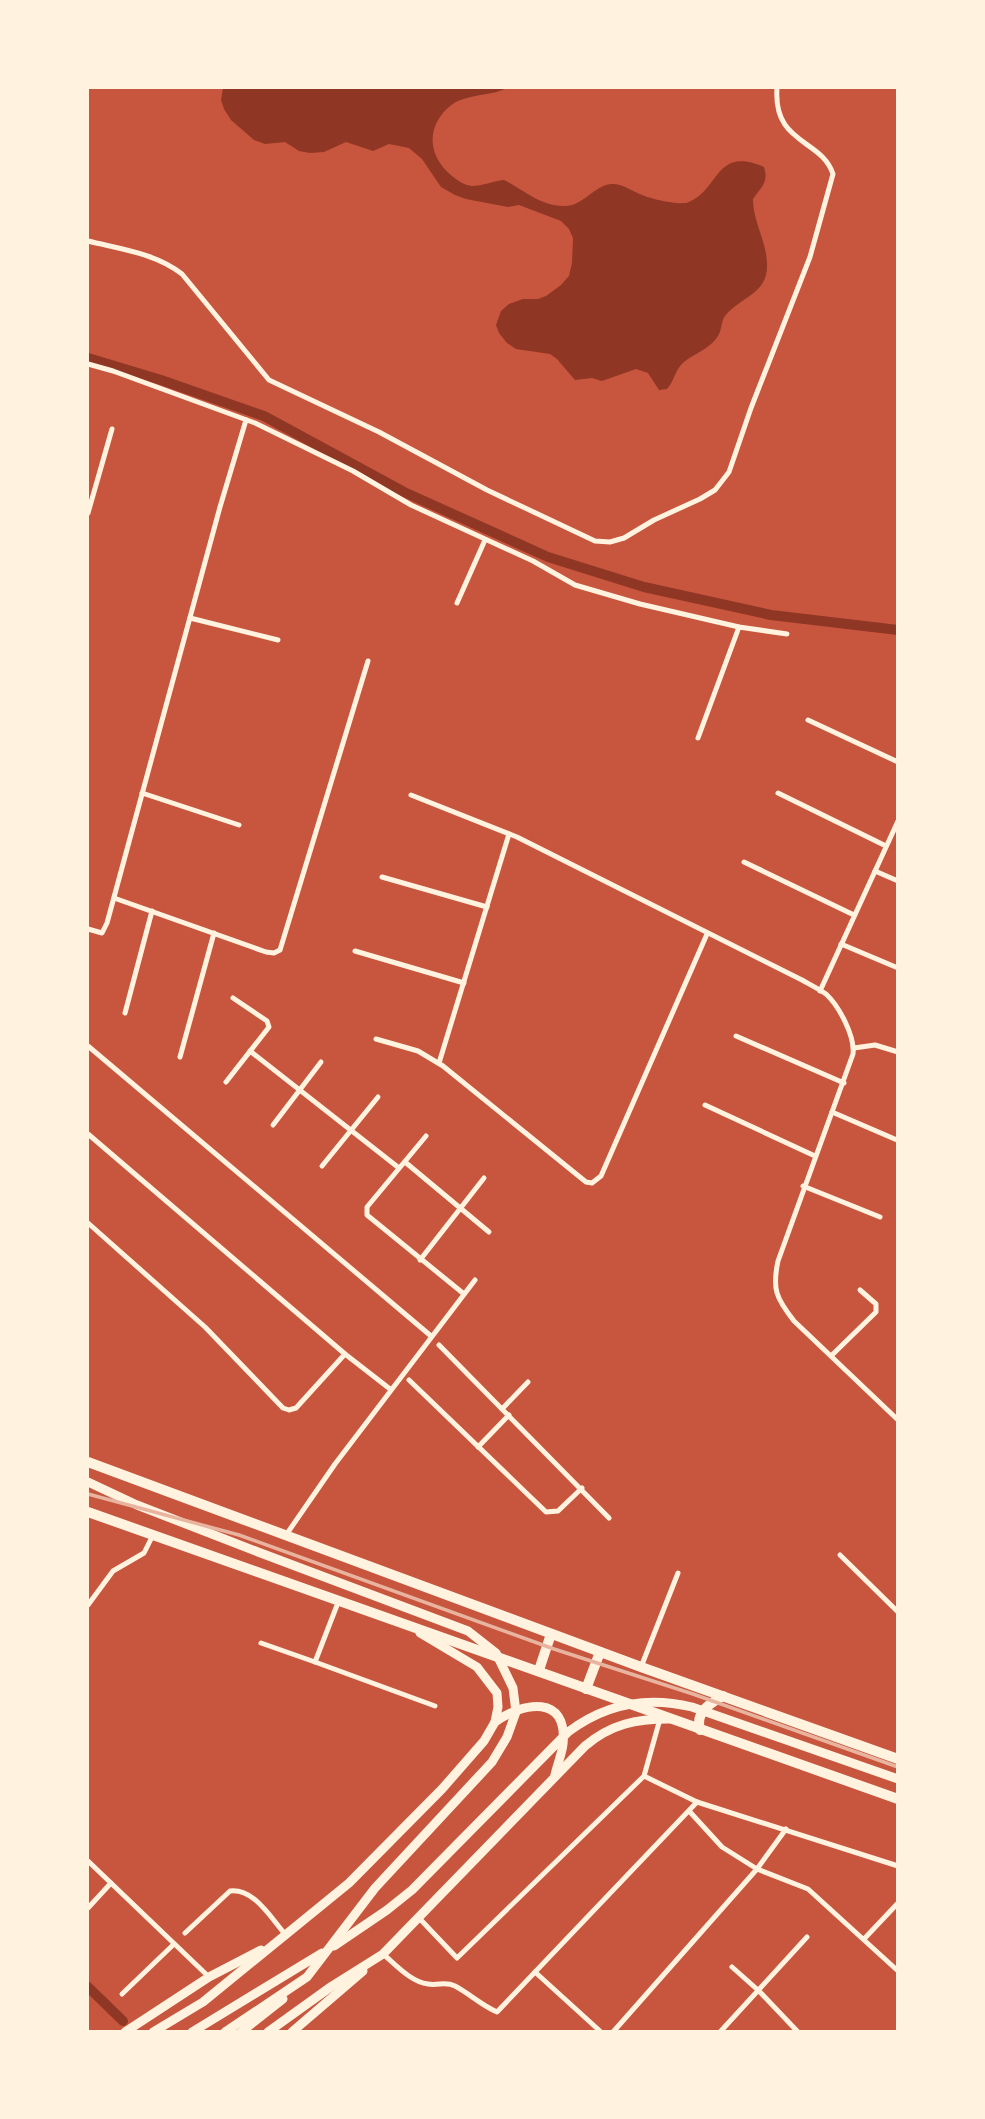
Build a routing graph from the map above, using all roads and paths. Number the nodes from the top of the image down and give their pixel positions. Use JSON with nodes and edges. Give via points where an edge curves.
{"nodes":[{"id":1,"x":777,"y":88,"type":"edge"},
{"id":2,"x":88,"y":241,"type":"edge"},
{"id":3,"x":88,"y":364,"type":"edge"},
{"id":4,"x":246,"y":420,"type":"junction"},
{"id":5,"x":112,"y":429,"type":"dead end"},
{"id":6,"x":88,"y":513,"type":"edge"},
{"id":7,"x":485,"y":540,"type":"junction"},
{"id":8,"x":457,"y":603,"type":"dead end"},
{"id":9,"x":190,"y":618,"type":"junction"},
{"id":10,"x":739,"y":627,"type":"junction"},
{"id":11,"x":786,"y":634,"type":"dead end"},
{"id":12,"x":278,"y":640,"type":"dead end"},
{"id":13,"x":368,"y":661,"type":"dead end"},
{"id":14,"x":808,"y":720,"type":"dead end"},
{"id":15,"x":698,"y":737,"type":"dead end"},
{"id":16,"x":898,"y":762,"type":"edge"},
{"id":17,"x":142,"y":793,"type":"junction"},
{"id":18,"x":778,"y":793,"type":"dead end"},
{"id":19,"x":411,"y":795,"type":"dead end"},
{"id":20,"x":898,"y":821,"type":"edge"},
{"id":21,"x":239,"y":825,"type":"dead end"},
{"id":22,"x":509,"y":834,"type":"junction"},
{"id":23,"x":886,"y":846,"type":"junction"},
{"id":24,"x":744,"y":862,"type":"dead end"},
{"id":25,"x":875,"y":871,"type":"junction"},
{"id":26,"x":382,"y":877,"type":"dead end"},
{"id":27,"x":898,"y":881,"type":"edge"},
{"id":28,"x":114,"y":898,"type":"junction"},
{"id":29,"x":487,"y":907,"type":"junction"},
{"id":30,"x":152,"y":911,"type":"junction"},
{"id":31,"x":854,"y":915,"type":"junction"},
{"id":32,"x":88,"y":929,"type":"edge"},
{"id":33,"x":214,"y":933,"type":"junction"},
{"id":34,"x":708,"y":934,"type":"junction"},
{"id":35,"x":841,"y":944,"type":"junction"},
{"id":36,"x":355,"y":951,"type":"dead end"},
{"id":37,"x":898,"y":968,"type":"edge"},
{"id":38,"x":464,"y":983,"type":"junction"},
{"id":39,"x":820,"y":991,"type":"junction"},
{"id":40,"x":233,"y":998,"type":"dead end"},
{"id":41,"x":125,"y":1013,"type":"dead end"},
{"id":42,"x":736,"y":1036,"type":"dead end"},
{"id":43,"x":376,"y":1039,"type":"dead end"},
{"id":44,"x":88,"y":1046,"type":"edge"},
{"id":45,"x":854,"y":1048,"type":"junction"},
{"id":46,"x":250,"y":1051,"type":"junction"},
{"id":47,"x":898,"y":1052,"type":"edge"},
{"id":48,"x":180,"y":1058,"type":"dead end"},
{"id":49,"x":321,"y":1062,"type":"dead end"},
{"id":50,"x":439,"y":1063,"type":"junction"},
{"id":51,"x":226,"y":1082,"type":"dead end"},
{"id":52,"x":844,"y":1083,"type":"junction"},
{"id":53,"x":300,"y":1090,"type":"junction"},
{"id":54,"x":378,"y":1097,"type":"dead end"},
{"id":55,"x":705,"y":1105,"type":"dead end"},
{"id":56,"x":832,"y":1112,"type":"junction"},
{"id":57,"x":273,"y":1125,"type":"dead end"},
{"id":58,"x":350,"y":1130,"type":"junction"},
{"id":59,"x":88,"y":1134,"type":"edge"},
{"id":60,"x":426,"y":1136,"type":"dead end"},
{"id":61,"x":897,"y":1140,"type":"edge"},
{"id":62,"x":814,"y":1157,"type":"junction"},
{"id":63,"x":405,"y":1162,"type":"junction"},
{"id":64,"x":322,"y":1167,"type":"dead end"},
{"id":65,"x":399,"y":1168,"type":"junction"},
{"id":66,"x":484,"y":1178,"type":"dead end"},
{"id":67,"x":803,"y":1186,"type":"junction"},
{"id":68,"x":461,"y":1208,"type":"junction"},
{"id":69,"x":880,"y":1217,"type":"dead end"},
{"id":70,"x":88,"y":1223,"type":"edge"},
{"id":71,"x":489,"y":1232,"type":"dead end"},
{"id":72,"x":421,"y":1260,"type":"junction"},
{"id":73,"x":475,"y":1280,"type":"dead end"},
{"id":74,"x":860,"y":1290,"type":"dead end"},
{"id":75,"x":464,"y":1294,"type":"junction"},
{"id":76,"x":431,"y":1336,"type":"junction"},
{"id":77,"x":439,"y":1345,"type":"dead end"},
{"id":78,"x":345,"y":1354,"type":"junction"},
{"id":79,"x":831,"y":1356,"type":"junction"},
{"id":80,"x":409,"y":1380,"type":"dead end"},
{"id":81,"x":528,"y":1382,"type":"dead end"},
{"id":82,"x":390,"y":1389,"type":"junction"},
{"id":83,"x":502,"y":1409,"type":"junction"},
{"id":84,"x":509,"y":1415,"type":"junction"},
{"id":85,"x":898,"y":1420,"type":"edge"},
{"id":86,"x":478,"y":1447,"type":"junction"},
{"id":87,"x":88,"y":1462,"type":"edge"},
{"id":88,"x":88,"y":1482,"type":"edge"},
{"id":89,"x":582,"y":1488,"type":"junction"},
{"id":90,"x":88,"y":1512,"type":"edge"},
{"id":91,"x":609,"y":1518,"type":"dead end"},
{"id":92,"x":153,"y":1535,"type":"junction"},
{"id":93,"x":286,"y":1535,"type":"junction"},
{"id":94,"x":840,"y":1555,"type":"dead end"},
{"id":95,"x":677,"y":1573,"type":"dead end"},
{"id":96,"x":338,"y":1600,"type":"junction"},
{"id":97,"x":88,"y":1605,"type":"edge"},
{"id":98,"x":898,"y":1612,"type":"edge"},
{"id":99,"x":408,"y":1625,"type":"junction"},
{"id":100,"x":551,"y":1634,"type":"junction"},
{"id":101,"x":261,"y":1643,"type":"dead end"},
{"id":102,"x":600,"y":1652,"type":"junction"},
{"id":103,"x":315,"y":1662,"type":"junction"},
{"id":104,"x":641,"y":1667,"type":"junction"},
{"id":105,"x":539,"y":1670,"type":"junction"},
{"id":106,"x":586,"y":1689,"type":"junction"},
{"id":107,"x":723,"y":1696,"type":"junction"},
{"id":108,"x":435,"y":1706,"type":"dead end"},
{"id":109,"x":660,"y":1718,"type":"junction"},
{"id":110,"x":671,"y":1718,"type":"junction"},
{"id":111,"x":495,"y":1722,"type":"junction"},
{"id":112,"x":700,"y":1730,"type":"junction"},
{"id":113,"x":898,"y":1759,"type":"edge"},
{"id":114,"x":644,"y":1776,"type":"junction"},
{"id":115,"x":554,"y":1777,"type":"junction"},
{"id":116,"x":898,"y":1779,"type":"edge"},
{"id":117,"x":898,"y":1799,"type":"edge"},
{"id":118,"x":697,"y":1802,"type":"junction"},
{"id":119,"x":690,"y":1812,"type":"junction"},
{"id":120,"x":786,"y":1829,"type":"junction"},
{"id":121,"x":88,"y":1861,"type":"edge"},
{"id":122,"x":898,"y":1866,"type":"edge"},
{"id":123,"x":757,"y":1869,"type":"junction"},
{"id":124,"x":111,"y":1884,"type":"junction"},
{"id":125,"x":898,"y":1903,"type":"edge"},
{"id":126,"x":88,"y":1908,"type":"edge"},
{"id":127,"x":891,"y":1910,"type":"junction"},
{"id":128,"x":898,"y":1915,"type":"edge"},
{"id":129,"x":419,"y":1918,"type":"junction"},
{"id":130,"x":185,"y":1933,"type":"dead end"},
{"id":131,"x":285,"y":1934,"type":"junction"},
{"id":132,"x":807,"y":1937,"type":"dead end"},
{"id":133,"x":863,"y":1939,"type":"junction"},
{"id":134,"x":174,"y":1944,"type":"junction"},
{"id":135,"x":270,"y":1945,"type":"junction"},
{"id":136,"x":383,"y":1954,"type":"junction"},
{"id":137,"x":732,"y":1967,"type":"dead end"},
{"id":138,"x":898,"y":1971,"type":"edge"},
{"id":139,"x":535,"y":1972,"type":"junction"},
{"id":140,"x":209,"y":1977,"type":"junction"},
{"id":141,"x":307,"y":1977,"type":"junction"},
{"id":142,"x":759,"y":1991,"type":"junction"},
{"id":143,"x":122,"y":1994,"type":"dead end"},
{"id":144,"x":124,"y":2032,"type":"edge"},
{"id":145,"x":153,"y":2032,"type":"edge"},
{"id":146,"x":192,"y":2032,"type":"edge"},
{"id":147,"x":225,"y":2032,"type":"edge"},
{"id":148,"x":241,"y":2032,"type":"edge"},
{"id":149,"x":268,"y":2032,"type":"edge"},
{"id":150,"x":292,"y":2032,"type":"edge"},
{"id":151,"x":601,"y":2032,"type":"edge"},
{"id":152,"x":613,"y":2032,"type":"edge"},
{"id":153,"x":720,"y":2032,"type":"edge"},
{"id":154,"x":798,"y":2032,"type":"edge"}],
"edges":[{"from":1,"to":2,"type":"street","via":[[781,118],[829,163],[833,174],[810,257],[729,472],[715,490],[700,499],[610,542],[595,541],[269,380],[171,265]]},
{"from":3,"to":4,"type":"street"},
{"from":4,"to":7,"type":"street"},
{"from":4,"to":9,"type":"street"},
{"from":5,"to":6,"type":"street"},
{"from":7,"to":8,"type":"street"},
{"from":7,"to":10,"type":"street","via":[[597,593]]},
{"from":9,"to":12,"type":"street"},
{"from":9,"to":17,"type":"street"},
{"from":10,"to":11,"type":"street"},
{"from":10,"to":15,"type":"street"},
{"from":13,"to":33,"type":"street","via":[[280,950],[266,952]]},
{"from":14,"to":16,"type":"street"},
{"from":17,"to":21,"type":"street"},
{"from":17,"to":28,"type":"street"},
{"from":18,"to":23,"type":"street"},
{"from":19,"to":22,"type":"street"},
{"from":20,"to":23,"type":"street"},
{"from":22,"to":29,"type":"street"},
{"from":22,"to":34,"type":"street"},
{"from":23,"to":25,"type":"street"},
{"from":24,"to":31,"type":"street"},
{"from":25,"to":27,"type":"street"},
{"from":25,"to":31,"type":"street"},
{"from":26,"to":29,"type":"street"},
{"from":28,"to":30,"type":"street"},
{"from":28,"to":32,"type":"street","via":[[102,933]]},
{"from":29,"to":38,"type":"street"},
{"from":30,"to":33,"type":"street"},
{"from":30,"to":41,"type":"street"},
{"from":31,"to":35,"type":"street"},
{"from":33,"to":48,"type":"street"},
{"from":34,"to":39,"type":"street"},
{"from":34,"to":50,"type":"street","via":[[597,1181],[586,1182]]},
{"from":35,"to":37,"type":"street"},
{"from":35,"to":39,"type":"street"},
{"from":36,"to":38,"type":"street"},
{"from":38,"to":50,"type":"street"},
{"from":39,"to":45,"type":"street","via":[[848,1026]]},
{"from":40,"to":46,"type":"street","via":[[268,1023]]},
{"from":42,"to":52,"type":"street"},
{"from":43,"to":50,"type":"street","via":[[418,1051]]},
{"from":44,"to":76,"type":"street"},
{"from":45,"to":47,"type":"street","via":[[875,1045]]},
{"from":45,"to":52,"type":"street"},
{"from":46,"to":51,"type":"street"},
{"from":46,"to":53,"type":"street"},
{"from":49,"to":53,"type":"street"},
{"from":52,"to":56,"type":"street"},
{"from":53,"to":57,"type":"street"},
{"from":53,"to":58,"type":"street"},
{"from":54,"to":58,"type":"street"},
{"from":55,"to":62,"type":"street"},
{"from":56,"to":61,"type":"street"},
{"from":56,"to":62,"type":"street"},
{"from":58,"to":64,"type":"street"},
{"from":58,"to":65,"type":"street"},
{"from":59,"to":78,"type":"street"},
{"from":60,"to":63,"type":"street"},
{"from":62,"to":67,"type":"street"},
{"from":63,"to":65,"type":"street"},
{"from":63,"to":68,"type":"street"},
{"from":65,"to":72,"type":"street","via":[[367,1208],[367,1215]]},
{"from":66,"to":68,"type":"street"},
{"from":67,"to":69,"type":"street"},
{"from":67,"to":79,"type":"street","via":[[774,1284],[781,1305]]},
{"from":68,"to":71,"type":"street"},
{"from":68,"to":72,"type":"street"},
{"from":70,"to":78,"type":"street","via":[[197,1319],[283,1408],[296,1408]]},
{"from":72,"to":75,"type":"street"},
{"from":73,"to":75,"type":"street"},
{"from":74,"to":79,"type":"street","via":[[876,1304],[876,1312]]},
{"from":75,"to":76,"type":"street"},
{"from":76,"to":82,"type":"street"},
{"from":77,"to":83,"type":"street"},
{"from":78,"to":82,"type":"street"},
{"from":79,"to":85,"type":"street"},
{"from":80,"to":86,"type":"street"},
{"from":81,"to":83,"type":"street"},
{"from":82,"to":93,"type":"street"},
{"from":83,"to":84,"type":"street"},
{"from":84,"to":86,"type":"street"},
{"from":84,"to":89,"type":"street"},
{"from":86,"to":89,"type":"street","via":[[546,1512],[558,1511]]},
{"from":87,"to":93,"type":"highway"},
{"from":88,"to":141,"type":"main road","via":[[137,1505],[468,1631],[496,1653],[513,1688],[516,1712],[492,1762],[375,1888]]},
{"from":89,"to":91,"type":"street"},
{"from":90,"to":92,"type":"highway"},
{"from":92,"to":96,"type":"highway"},
{"from":92,"to":97,"type":"street","via":[[144,1553],[113,1571]]},
{"from":93,"to":100,"type":"highway"},
{"from":94,"to":98,"type":"street"},
{"from":95,"to":104,"type":"street"},
{"from":96,"to":99,"type":"highway"},
{"from":96,"to":103,"type":"street"},
{"from":99,"to":105,"type":"highway"},
{"from":99,"to":111,"type":"main road","via":[[477,1667],[488,1679],[496,1693]]},
{"from":100,"to":102,"type":"highway"},
{"from":100,"to":105,"type":"highway"},
{"from":101,"to":103,"type":"street"},
{"from":102,"to":104,"type":"highway"},
{"from":102,"to":106,"type":"highway"},
{"from":103,"to":108,"type":"street"},
{"from":104,"to":107,"type":"highway"},
{"from":105,"to":106,"type":"highway"},
{"from":106,"to":110,"type":"highway"},
{"from":107,"to":112,"type":"highway","via":[[701,1712]]},
{"from":107,"to":113,"type":"highway"},
{"from":109,"to":110,"type":"main road"},
{"from":109,"to":114,"type":"street"},
{"from":109,"to":115,"type":"main road","via":[[610,1728]]},
{"from":110,"to":112,"type":"highway"},
{"from":111,"to":115,"type":"main road","via":[[522,1707],[550,1709],[561,1721],[563,1742]]},
{"from":111,"to":131,"type":"main road","via":[[469,1761],[349,1884]]},
{"from":112,"to":117,"type":"highway"},
{"from":114,"to":118,"type":"street"},
{"from":114,"to":129,"type":"street","via":[[457,1958]]},
{"from":115,"to":129,"type":"main road"},
{"from":116,"to":146,"type":"main road","via":[[674,1703],[639,1702],[601,1712],[551,1748],[387,1910]]},
{"from":118,"to":119,"type":"street"},
{"from":118,"to":120,"type":"street"},
{"from":119,"to":123,"type":"street","via":[[722,1847]]},
{"from":119,"to":139,"type":"street"},
{"from":120,"to":122,"type":"street"},
{"from":120,"to":123,"type":"street"},
{"from":121,"to":124,"type":"street"},
{"from":123,"to":133,"type":"street","via":[[808,1889]]},
{"from":123,"to":152,"type":"street"},
{"from":124,"to":126,"type":"street"},
{"from":124,"to":134,"type":"street"},
{"from":125,"to":127,"type":"street"},
{"from":127,"to":128,"type":"street"},
{"from":127,"to":133,"type":"street"},
{"from":129,"to":136,"type":"main road"},
{"from":130,"to":131,"type":"street","via":[[230,1891],[237,1890],[252,1897]]},
{"from":131,"to":135,"type":"main road"},
{"from":132,"to":142,"type":"street"},
{"from":133,"to":138,"type":"street"},
{"from":134,"to":140,"type":"street"},
{"from":134,"to":143,"type":"street"},
{"from":135,"to":140,"type":"main road"},
{"from":135,"to":145,"type":"main road","via":[[203,2002]]},
{"from":136,"to":139,"type":"street","via":[[417,1982],[453,1985],[497,2012]]},
{"from":136,"to":149,"type":"main road"},
{"from":136,"to":150,"type":"main road"},
{"from":137,"to":142,"type":"street"},
{"from":139,"to":151,"type":"street"},
{"from":140,"to":144,"type":"main road"},
{"from":141,"to":147,"type":"main road"},
{"from":141,"to":148,"type":"main road"},
{"from":142,"to":153,"type":"street"},
{"from":142,"to":154,"type":"street"}]}
